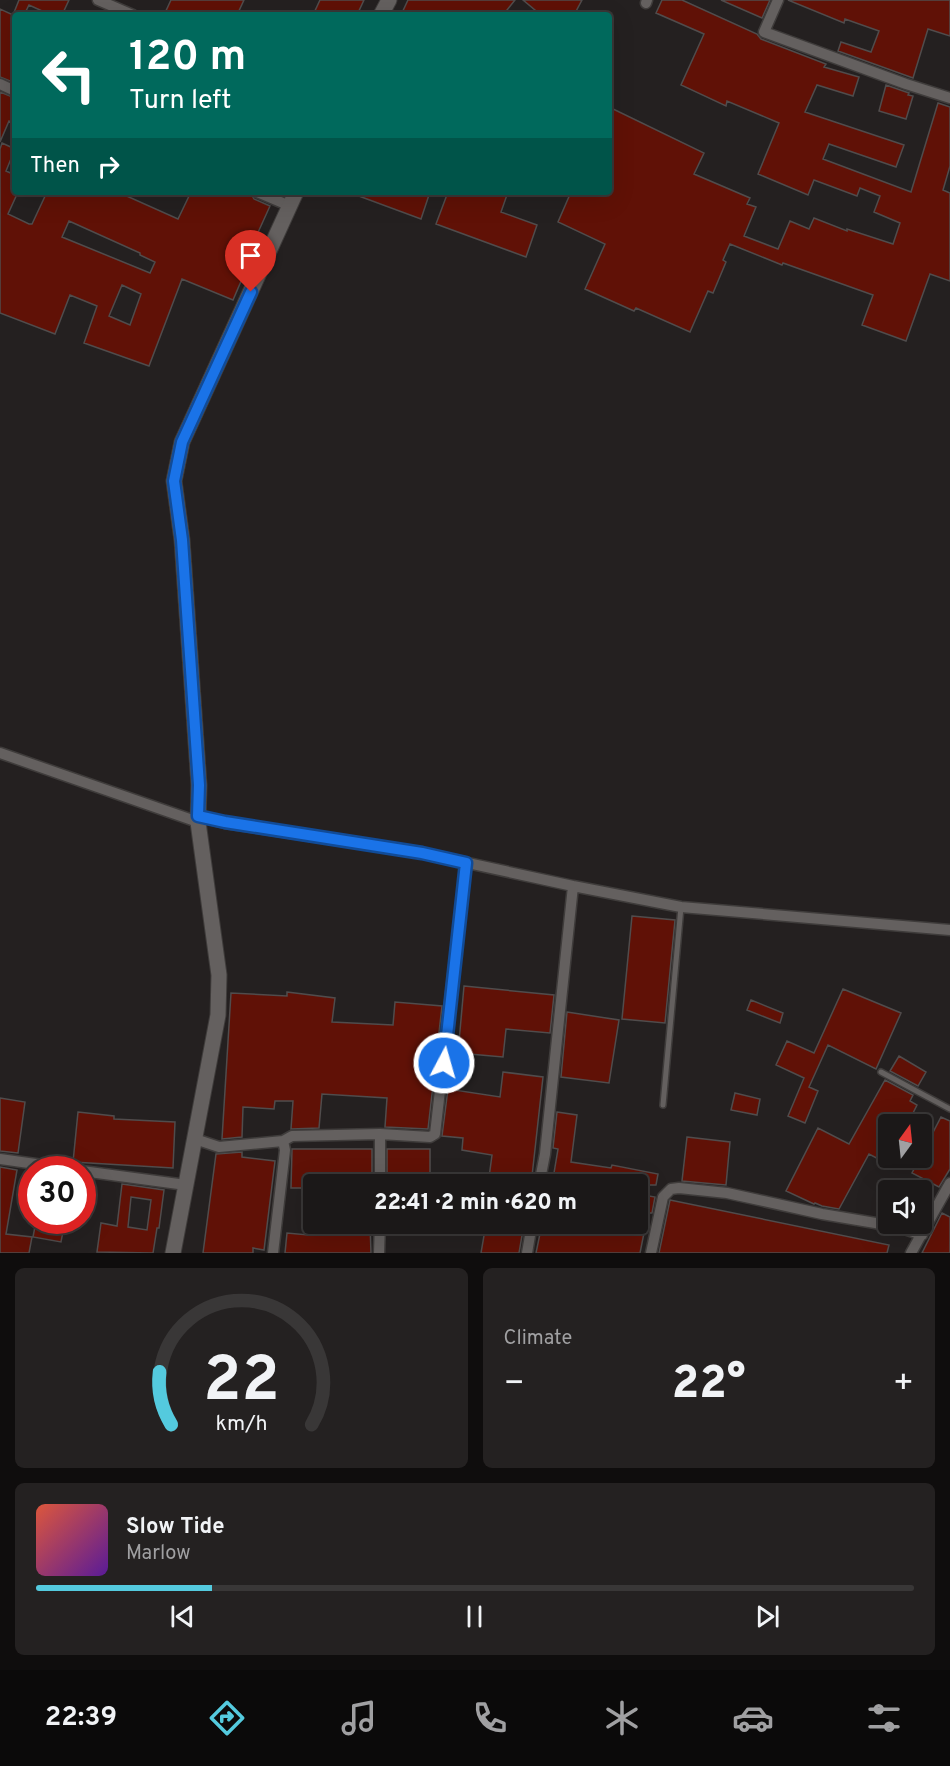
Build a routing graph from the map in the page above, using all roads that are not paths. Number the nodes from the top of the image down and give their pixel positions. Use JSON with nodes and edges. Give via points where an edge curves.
{"nodes":[{"id":1,"x":98,"y":0,"type":"edge"},
{"id":2,"x":778,"y":0,"type":"edge"},
{"id":3,"x":126,"y":12,"type":"edge"},
{"id":4,"x":950,"y":98,"type":"edge"},
{"id":5,"x":272,"y":195,"type":"edge"},
{"id":6,"x":293,"y":199,"type":"edge"},
{"id":7,"x":0,"y":753,"type":"edge"},
{"id":8,"x":198,"y":819,"type":"junction"},
{"id":9,"x":466,"y":863,"type":"junction"},
{"id":10,"x":573,"y":886,"type":"junction"},
{"id":11,"x":681,"y":907,"type":"junction"},
{"id":12,"x":950,"y":930,"type":"edge"},
{"id":13,"x":881,"y":1072,"type":"dead end"},
{"id":14,"x":663,"y":1105,"type":"dead end"},
{"id":15,"x":950,"y":1109,"type":"edge"},
{"id":16,"x":380,"y":1134,"type":"junction"},
{"id":17,"x":195,"y":1139,"type":"junction"},
{"id":18,"x":283,"y":1141,"type":"junction"},
{"id":19,"x":0,"y":1159,"type":"edge"},
{"id":20,"x":18,"y":1162,"type":"edge"},
{"id":21,"x":96,"y":1173,"type":"edge"},
{"id":22,"x":380,"y":1174,"type":"edge"},
{"id":23,"x":541,"y":1174,"type":"edge"},
{"id":24,"x":950,"y":1183,"type":"edge"},
{"id":25,"x":186,"y":1185,"type":"junction"},
{"id":26,"x":947,"y":1196,"type":"edge"},
{"id":27,"x":380,"y":1234,"type":"edge"},
{"id":28,"x":530,"y":1234,"type":"edge"},
{"id":29,"x":922,"y":1235,"type":"junction"},
{"id":30,"x":173,"y":1253,"type":"edge"},
{"id":31,"x":273,"y":1253,"type":"edge"},
{"id":32,"x":379,"y":1253,"type":"edge"},
{"id":33,"x":527,"y":1253,"type":"edge"},
{"id":34,"x":651,"y":1253,"type":"edge"},
{"id":35,"x":911,"y":1253,"type":"edge"}],
"edges":[{"from":1,"to":3,"type":"street"},
{"from":2,"to":4,"type":"street","via":[[764,32]]},
{"from":5,"to":6,"type":"street"},
{"from":6,"to":8,"type":"street","via":[[182,442],[174,481],[199,785]]},
{"from":7,"to":8,"type":"street"},
{"from":8,"to":9,"type":"street"},
{"from":8,"to":17,"type":"street","via":[[219,975],[218,1015]]},
{"from":9,"to":10,"type":"street"},
{"from":9,"to":16,"type":"street","via":[[437,1130],[430,1137]]},
{"from":10,"to":11,"type":"street"},
{"from":10,"to":23,"type":"street"},
{"from":11,"to":12,"type":"street"},
{"from":11,"to":14,"type":"lane"},
{"from":13,"to":15,"type":"lane"},
{"from":16,"to":18,"type":"street","via":[[292,1136]]},
{"from":16,"to":22,"type":"street"},
{"from":17,"to":18,"type":"street","via":[[219,1146]]},
{"from":17,"to":25,"type":"street"},
{"from":18,"to":31,"type":"street"},
{"from":19,"to":20,"type":"street"},
{"from":21,"to":25,"type":"street"},
{"from":24,"to":26,"type":"street"},
{"from":25,"to":30,"type":"street"},
{"from":26,"to":29,"type":"street"},
{"from":27,"to":32,"type":"street"},
{"from":28,"to":33,"type":"street"},
{"from":29,"to":34,"type":"street","via":[[727,1193],[679,1188],[671,1189],[663,1197]]},
{"from":29,"to":35,"type":"street"}]}
